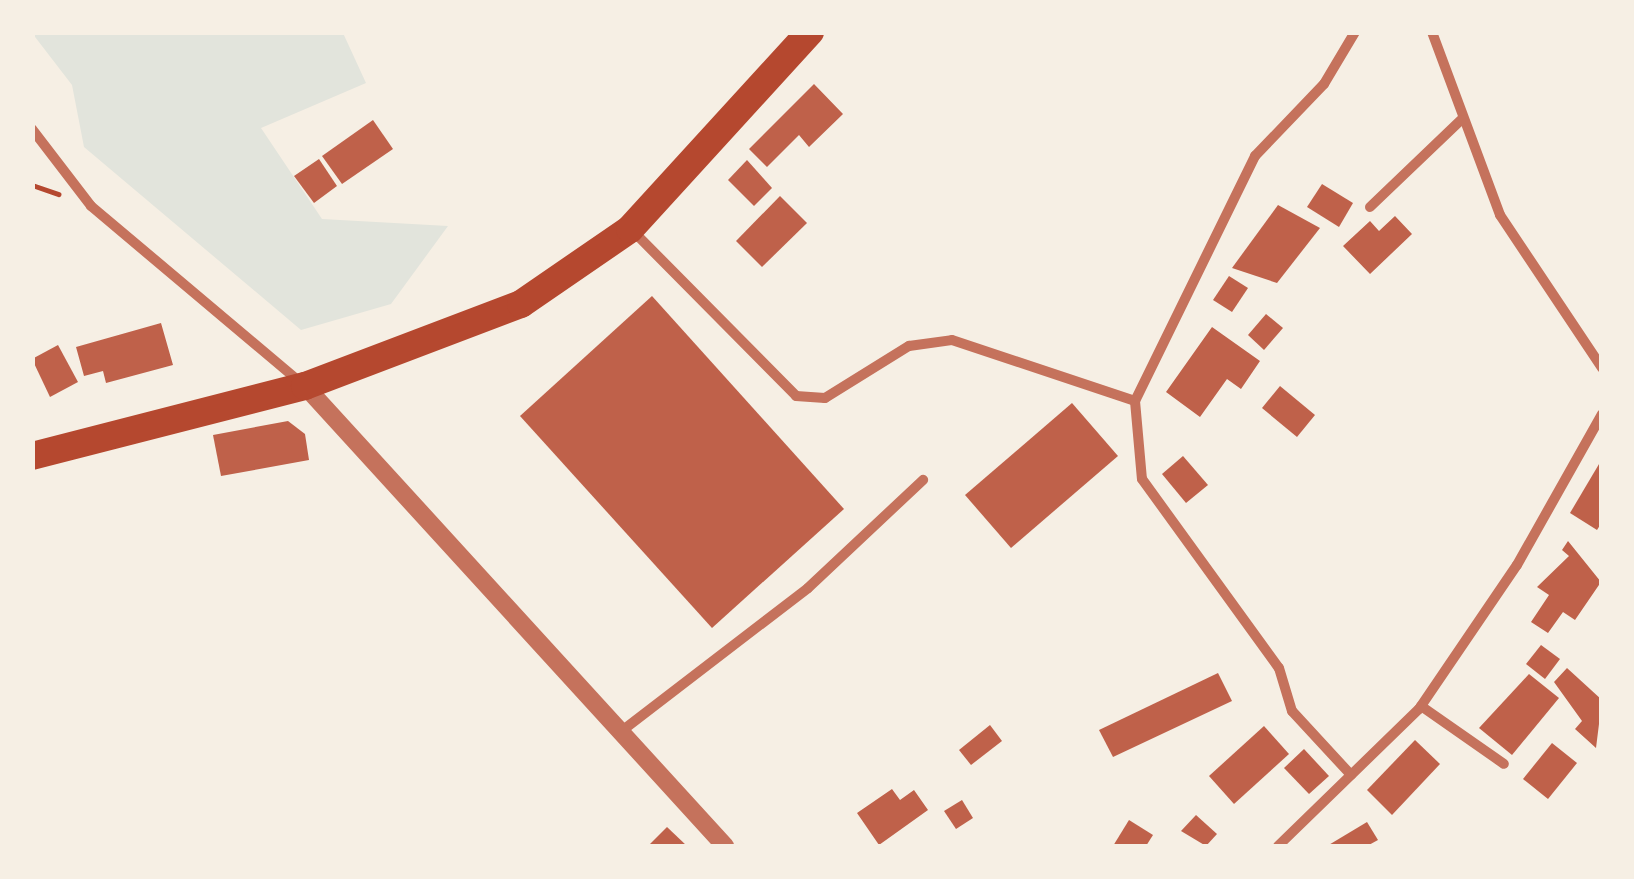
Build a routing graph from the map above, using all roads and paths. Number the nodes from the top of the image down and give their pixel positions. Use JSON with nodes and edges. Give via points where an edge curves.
{"nodes":[{"id":1,"x":810,"y":32,"type":"edge"},
{"id":2,"x":1355,"y":32,"type":"edge"},
{"id":3,"x":1432,"y":32,"type":"edge"},
{"id":4,"x":1460,"y":120,"type":"junction"},
{"id":5,"x":32,"y":129,"type":"edge"},
{"id":6,"x":1370,"y":207,"type":"dead end"},
{"id":7,"x":630,"y":228,"type":"junction"},
{"id":8,"x":1602,"y":368,"type":"edge"},
{"id":9,"x":305,"y":386,"type":"junction"},
{"id":10,"x":1135,"y":401,"type":"junction"},
{"id":11,"x":1602,"y":414,"type":"edge"},
{"id":12,"x":32,"y":456,"type":"edge"},
{"id":13,"x":922,"y":480,"type":"dead end"},
{"id":14,"x":1420,"y":706,"type":"junction"},
{"id":15,"x":622,"y":730,"type":"junction"},
{"id":16,"x":1504,"y":764,"type":"dead end"},
{"id":17,"x":1351,"y":776,"type":"junction"},
{"id":18,"x":725,"y":846,"type":"edge"},
{"id":19,"x":1278,"y":846,"type":"edge"}],
"edges":[{"from":1,"to":7,"type":"highway"},
{"from":2,"to":10,"type":"street","via":[[1324,84],[1255,156]]},
{"from":3,"to":4,"type":"street"},
{"from":4,"to":6,"type":"street"},
{"from":4,"to":8,"type":"street","via":[[1500,215]]},
{"from":5,"to":9,"type":"street","via":[[90,206]]},
{"from":7,"to":9,"type":"highway","via":[[521,304]]},
{"from":7,"to":10,"type":"street","via":[[796,396],[825,398],[909,346],[952,340]]},
{"from":9,"to":12,"type":"highway"},
{"from":9,"to":15,"type":"street"},
{"from":10,"to":17,"type":"street","via":[[1142,479],[1279,668],[1292,711]]},
{"from":11,"to":14,"type":"street","via":[[1517,565]]},
{"from":13,"to":15,"type":"street","via":[[808,588]]},
{"from":14,"to":16,"type":"street"},
{"from":14,"to":17,"type":"street"},
{"from":15,"to":18,"type":"street"},
{"from":17,"to":19,"type":"street"}]}
